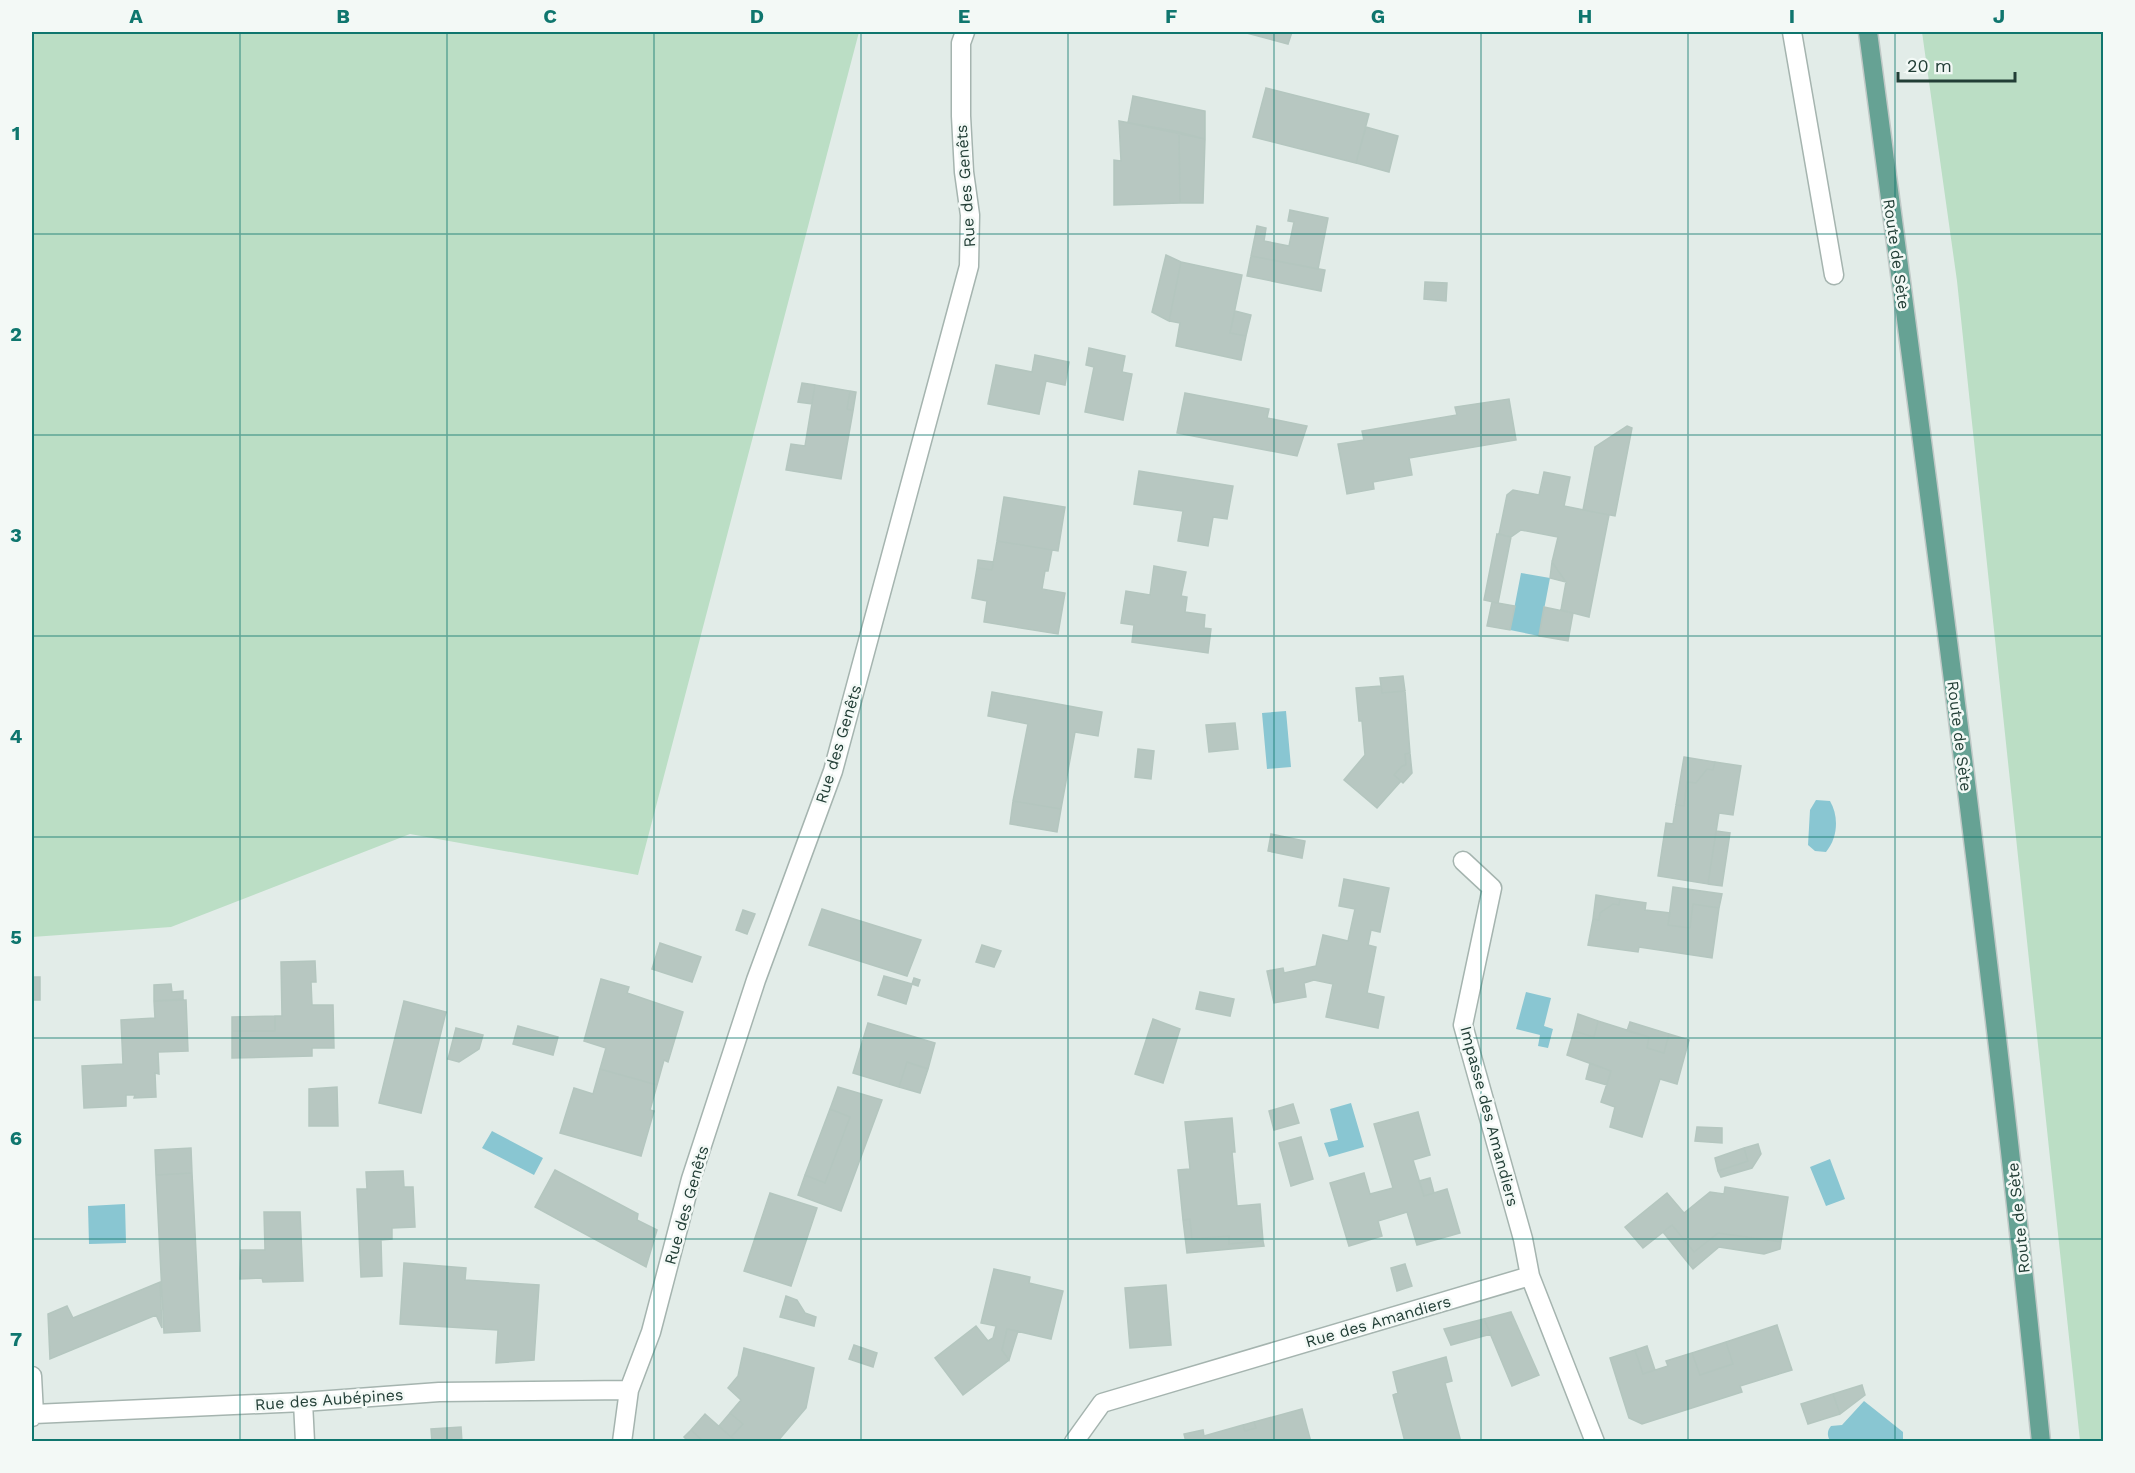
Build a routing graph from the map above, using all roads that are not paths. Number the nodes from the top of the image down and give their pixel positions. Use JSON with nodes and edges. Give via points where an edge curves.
{"nodes":[{"id":1,"x":965,"y":32,"type":"edge"},
{"id":2,"x":1792,"y":32,"type":"edge"},
{"id":3,"x":1868,"y":32,"type":"edge"},
{"id":4,"x":1834,"y":275,"type":"dead end"},
{"id":5,"x":1464,"y":861,"type":"dead end"},
{"id":6,"x":1530,"y":1276,"type":"junction"},
{"id":7,"x":32,"y":1376,"type":"edge"},
{"id":8,"x":629,"y":1390,"type":"junction"},
{"id":9,"x":303,"y":1402,"type":"junction"},
{"id":10,"x":33,"y":1415,"type":"edge"},
{"id":11,"x":305,"y":1442,"type":"edge"},
{"id":12,"x":622,"y":1442,"type":"edge"},
{"id":13,"x":1074,"y":1442,"type":"edge"},
{"id":14,"x":1595,"y":1442,"type":"edge"},
{"id":15,"x":2041,"y":1442,"type":"edge"}],
"edges":[{"from":1,"to":8,"type":"street","name":"Rue des Genêts","via":[[961,116],[970,214],[969,266],[833,771],[756,980],[691,1179],[651,1332]]},
{"from":2,"to":4,"type":"street"},
{"from":3,"to":15,"type":"main road","name":"Route de Sète","via":[[2001,1066]]},
{"from":5,"to":6,"type":"street","name":"Impasse des Amandiers","via":[[1492,888],[1463,1025]]},
{"from":6,"to":13,"type":"street","name":"Rue des Amandiers","via":[[1102,1402]]},
{"from":6,"to":14,"type":"street"},
{"from":7,"to":10,"type":"street"},
{"from":8,"to":9,"type":"street","name":"Rue des Aubépines","via":[[440,1392]]},
{"from":8,"to":12,"type":"street","name":"Rue des Genêts"},
{"from":9,"to":10,"type":"street","name":"Rue des Aubépines"},
{"from":9,"to":11,"type":"street"}]}
